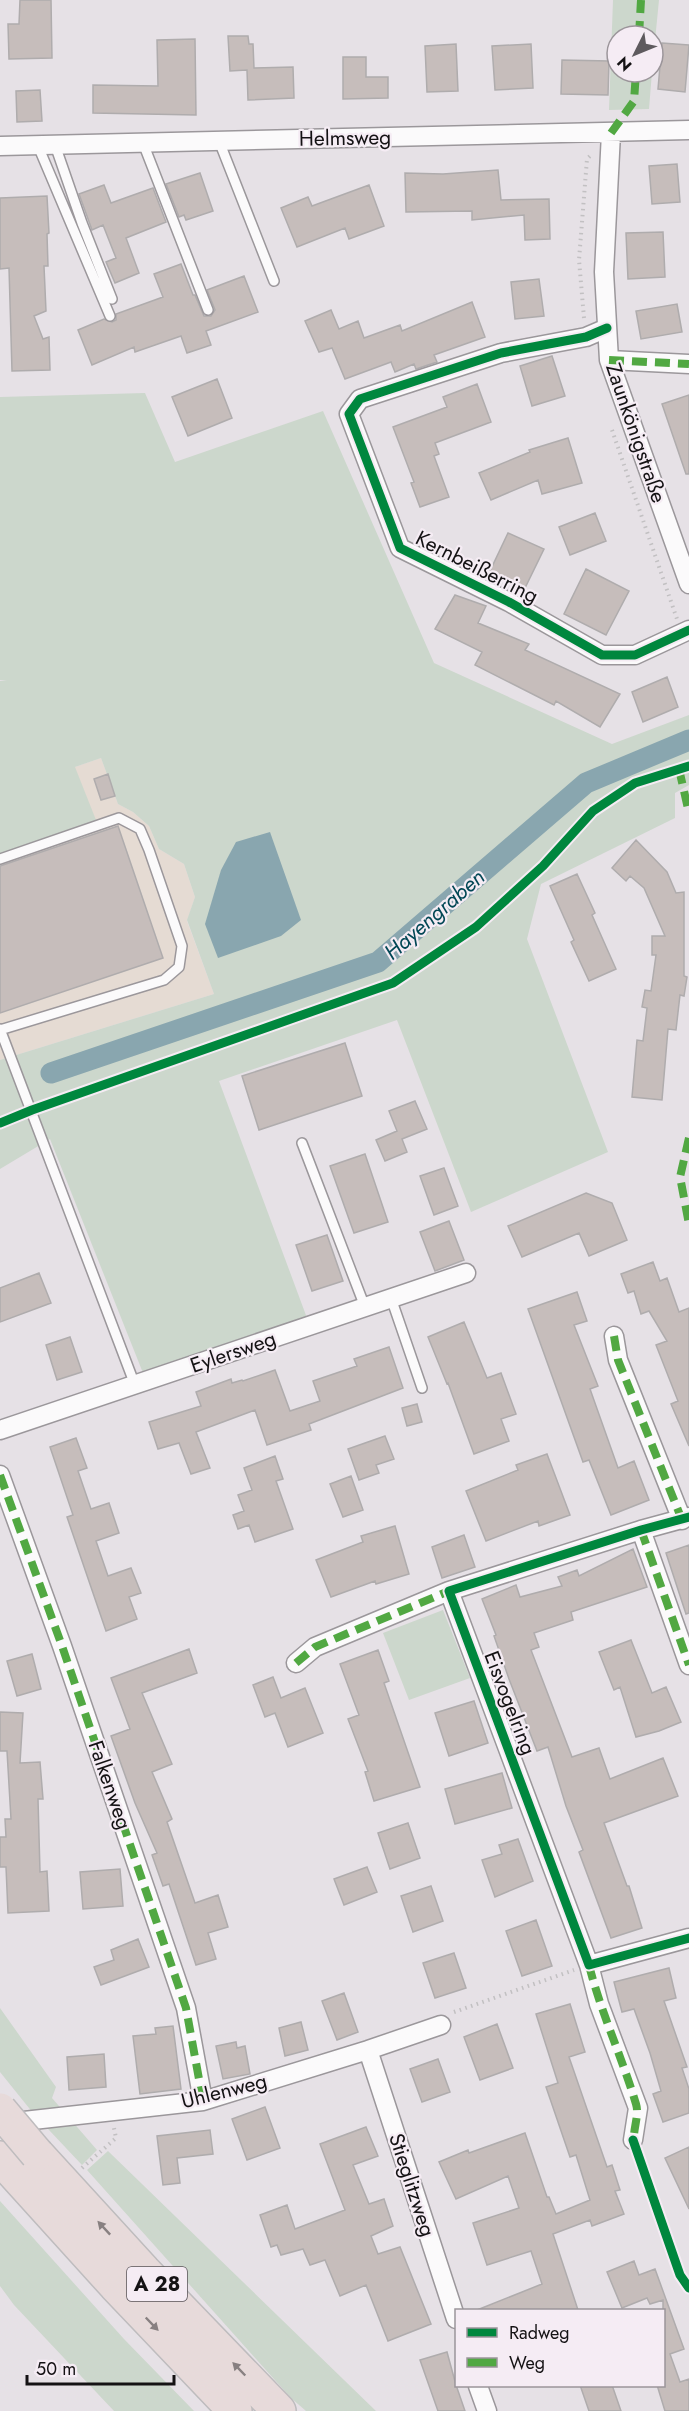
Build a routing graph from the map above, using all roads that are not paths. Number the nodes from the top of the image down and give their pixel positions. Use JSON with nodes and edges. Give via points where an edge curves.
{"nodes":[{"id":1,"x":689,"y":130,"type":"edge"},
{"id":2,"x":611,"y":133,"type":"junction"},
{"id":3,"x":219,"y":141,"type":"junction"},
{"id":4,"x":143,"y":143,"type":"junction"},
{"id":5,"x":47,"y":145,"type":"junction"},
{"id":6,"x":0,"y":146,"type":"edge"},
{"id":7,"x":274,"y":281,"type":"dead end"},
{"id":8,"x":112,"y":299,"type":"dead end"},
{"id":9,"x":208,"y":310,"type":"dead end"},
{"id":10,"x":110,"y":316,"type":"dead end"},
{"id":11,"x":607,"y":328,"type":"junction"},
{"id":12,"x":609,"y":360,"type":"junction"},
{"id":13,"x":689,"y":364,"type":"edge"},
{"id":14,"x":689,"y":584,"type":"edge"},
{"id":15,"x":689,"y":630,"type":"edge"},
{"id":16,"x":0,"y":859,"type":"edge"},
{"id":17,"x":0,"y":1030,"type":"edge"},
{"id":18,"x":302,"y":1143,"type":"dead end"},
{"id":19,"x":466,"y":1273,"type":"dead end"},
{"id":20,"x":391,"y":1298,"type":"junction"},
{"id":21,"x":365,"y":1307,"type":"junction"},
{"id":22,"x":614,"y":1335,"type":"dead end"},
{"id":23,"x":135,"y":1385,"type":"junction"},
{"id":24,"x":422,"y":1388,"type":"dead end"},
{"id":25,"x":0,"y":1430,"type":"edge"},
{"id":26,"x":0,"y":1475,"type":"edge"},
{"id":27,"x":686,"y":1518,"type":"edge"},
{"id":28,"x":642,"y":1530,"type":"junction"},
{"id":29,"x":449,"y":1592,"type":"junction"},
{"id":30,"x":296,"y":1664,"type":"dead end"},
{"id":31,"x":689,"y":1665,"type":"edge"},
{"id":32,"x":689,"y":1938,"type":"edge"},
{"id":33,"x":589,"y":1965,"type":"junction"},
{"id":34,"x":441,"y":2025,"type":"road end"},
{"id":35,"x":368,"y":2050,"type":"junction"},
{"id":36,"x":203,"y":2101,"type":"junction"},
{"id":37,"x":0,"y":2110,"type":"edge"},
{"id":38,"x":0,"y":2123,"type":"edge"},
{"id":39,"x":633,"y":2140,"type":"dead end"},
{"id":40,"x":16,"y":2162,"type":"edge"},
{"id":41,"x":455,"y":2316,"type":"edge"},
{"id":42,"x":479,"y":2387,"type":"edge"},
{"id":43,"x":235,"y":2411,"type":"edge"},
{"id":44,"x":279,"y":2411,"type":"edge"},
{"id":45,"x":487,"y":2411,"type":"edge"}],
"edges":[{"from":1,"to":2,"type":"street","name":"Helmsweg"},
{"from":2,"to":3,"type":"street","name":"Helmsweg"},
{"from":2,"to":11,"type":"street","name":"Zaunkönigstraße","via":[[604,272]]},
{"from":3,"to":4,"type":"street","name":"Helmsweg"},
{"from":3,"to":7,"type":"lane"},
{"from":4,"to":5,"type":"street","name":"Helmsweg"},
{"from":4,"to":9,"type":"lane"},
{"from":5,"to":6,"type":"street","name":"Helmsweg"},
{"from":5,"to":8,"type":"lane"},
{"from":5,"to":10,"type":"lane"},
{"from":11,"to":12,"type":"street","name":"Zaunkönigstraße"},
{"from":11,"to":15,"type":"street","name":"Kernbeißerring","via":[[586,337],[501,353],[360,399],[349,414],[400,548],[602,655],[635,655]]},
{"from":12,"to":13,"type":"street"},
{"from":12,"to":14,"type":"street","name":"Zaunkönigstraße"},
{"from":16,"to":17,"type":"lane","via":[[119,818],[140,829],[182,946],[178,967],[164,980]]},
{"from":17,"to":23,"type":"lane"},
{"from":18,"to":21,"type":"lane"},
{"from":19,"to":20,"type":"street","name":"Eylersweg"},
{"from":20,"to":21,"type":"street","name":"Eylersweg"},
{"from":20,"to":24,"type":"lane"},
{"from":21,"to":23,"type":"street","name":"Eylersweg"},
{"from":22,"to":27,"type":"street","via":[[618,1360]]},
{"from":23,"to":25,"type":"street","name":"Eylersweg"},
{"from":26,"to":36,"type":"street","name":"Falkenweg","via":[[186,2008]]},
{"from":27,"to":28,"type":"street"},
{"from":28,"to":29,"type":"street"},
{"from":28,"to":31,"type":"street"},
{"from":29,"to":30,"type":"street","via":[[315,1647]]},
{"from":29,"to":33,"type":"street","name":"Eisvogelring"},
{"from":32,"to":33,"type":"street"},
{"from":33,"to":39,"type":"street","name":"Eisvogelring","via":[[599,2004],[638,2108]]},
{"from":34,"to":35,"type":"street","name":"Uhlenweg"},
{"from":35,"to":36,"type":"street","name":"Uhlenweg"},
{"from":35,"to":41,"type":"street","name":"Stieglitzweg"},
{"from":36,"to":38,"type":"street","name":"Uhlenweg"},
{"from":37,"to":40,"type":"highway","number":"A 28","bridge":true},
{"from":40,"to":43,"type":"highway","number":"A 28","one_way":true,"via":[[115,2285]]},
{"from":44,"to":40,"type":"highway","number":"A 28","one_way":true,"via":[[144,2271]]},
{"from":42,"to":45,"type":"street"}]}
